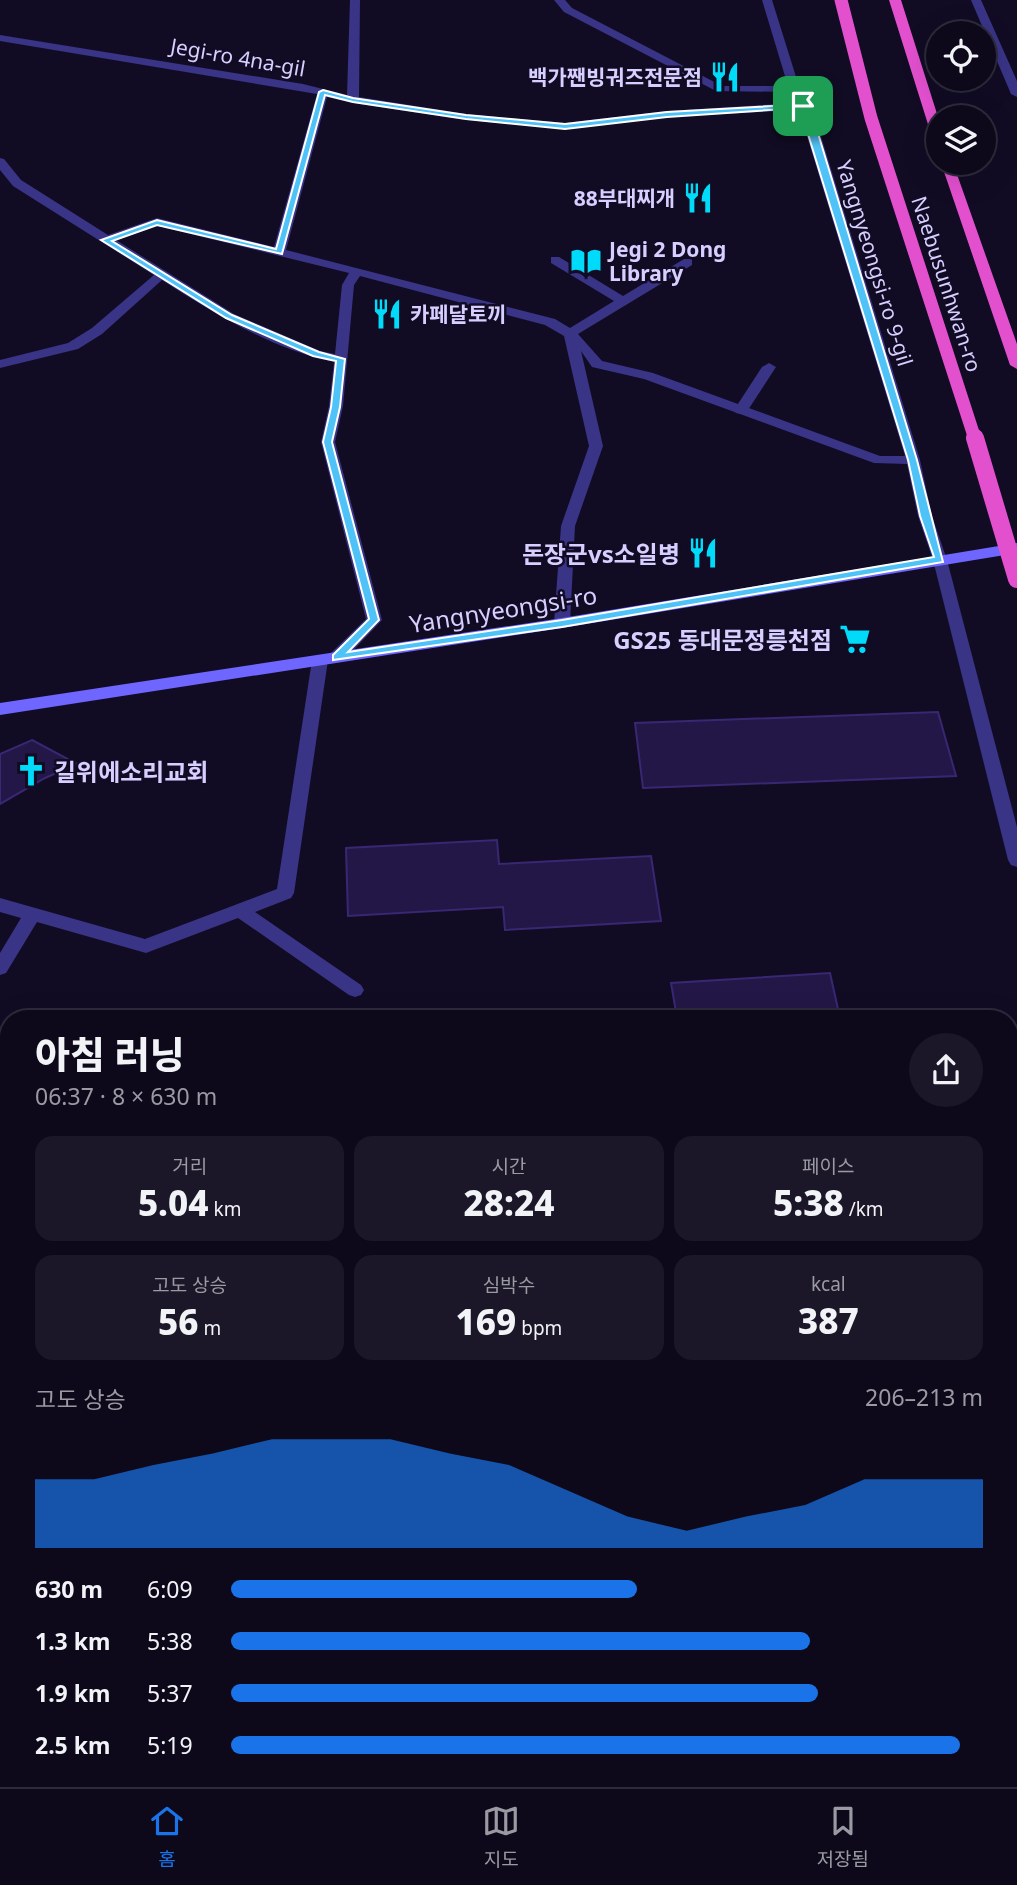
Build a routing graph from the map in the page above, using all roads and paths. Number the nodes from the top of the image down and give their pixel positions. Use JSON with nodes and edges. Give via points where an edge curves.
{"nodes":[{"id":1,"x":355,"y":0,"type":"edge"},
{"id":2,"x":559,"y":0,"type":"edge"},
{"id":3,"x":767,"y":0,"type":"edge"},
{"id":4,"x":841,"y":0,"type":"edge"},
{"id":5,"x":895,"y":0,"type":"edge"},
{"id":6,"x":976,"y":0,"type":"edge"},
{"id":7,"x":0,"y":38,"type":"edge"},
{"id":8,"x":795,"y":89,"type":"junction"},
{"id":9,"x":323,"y":92,"type":"junction"},
{"id":10,"x":1017,"y":94,"type":"edge"},
{"id":11,"x":353,"y":100,"type":"junction"},
{"id":12,"x":928,"y":105,"type":"edge"},
{"id":13,"x":803,"y":106,"type":"junction"},
{"id":14,"x":0,"y":162,"type":"edge"},
{"id":15,"x":951,"y":175,"type":"edge"},
{"id":16,"x":106,"y":240,"type":"junction"},
{"id":17,"x":279,"y":252,"type":"junction"},
{"id":18,"x":555,"y":260,"type":"dead end"},
{"id":19,"x":688,"y":262,"type":"dead end"},
{"id":20,"x":357,"y":271,"type":"junction"},
{"id":21,"x":162,"y":274,"type":"junction"},
{"id":22,"x":623,"y":301,"type":"junction"},
{"id":23,"x":570,"y":333,"type":"junction"},
{"id":24,"x":341,"y":359,"type":"junction"},
{"id":25,"x":0,"y":365,"type":"edge"},
{"id":26,"x":1017,"y":365,"type":"edge"},
{"id":27,"x":769,"y":367,"type":"dead end"},
{"id":28,"x":741,"y":410,"type":"junction"},
{"id":29,"x":913,"y":460,"type":"junction"},
{"id":30,"x":1017,"y":548,"type":"edge"},
{"id":31,"x":940,"y":560,"type":"junction"},
{"id":32,"x":1017,"y":579,"type":"edge"},
{"id":33,"x":562,"y":623,"type":"junction"},
{"id":34,"x":328,"y":659,"type":"junction"},
{"id":35,"x":0,"y":709,"type":"edge"},
{"id":36,"x":1017,"y":860,"type":"edge"},
{"id":37,"x":0,"y":905,"type":"edge"},
{"id":38,"x":240,"y":910,"type":"junction"},
{"id":39,"x":33,"y":914,"type":"junction"},
{"id":40,"x":0,"y":968,"type":"edge"},
{"id":41,"x":355,"y":990,"type":"dead end"}],
"edges":[{"from":1,"to":11,"type":"street"},
{"from":2,"to":8,"type":"street","via":[[568,10],[720,89]]},
{"from":3,"to":8,"type":"street","name":"Yangnyeongsi-ro 9-gil"},
{"from":4,"to":32,"type":"highway","name":"Naebusunhwan-ro","bridge":true,"via":[[871,118]]},
{"from":5,"to":12,"type":"highway"},
{"from":6,"to":10,"type":"street"},
{"from":7,"to":9,"type":"street","name":"Jegi-ro 4na-gil"},
{"from":8,"to":13,"type":"street","name":"Yangnyeongsi-ro 9-gil"},
{"from":9,"to":11,"type":"street","name":"Jegi-ro 4na-gil"},
{"from":9,"to":17,"type":"street"},
{"from":11,"to":13,"type":"street","name":"Jegi-ro 4na-gil","via":[[565,126]]},
{"from":13,"to":29,"type":"street","name":"Yangnyeongsi-ro 9-gil"},
{"from":14,"to":16,"type":"street","via":[[16,183]]},
{"from":15,"to":26,"type":"highway","name":"Naebusunhwan-ro"},
{"from":16,"to":17,"type":"street","via":[[157,222]]},
{"from":16,"to":21,"type":"street"},
{"from":17,"to":20,"type":"street"},
{"from":18,"to":22,"type":"street"},
{"from":19,"to":22,"type":"street"},
{"from":20,"to":23,"type":"street","via":[[550,322]]},
{"from":20,"to":24,"type":"street","via":[[348,285]]},
{"from":21,"to":24,"type":"street","via":[[229,317],[316,354]]},
{"from":21,"to":25,"type":"street","via":[[73,346]]},
{"from":22,"to":23,"type":"street"},
{"from":23,"to":28,"type":"street","via":[[597,364],[648,376]]},
{"from":23,"to":33,"type":"street","via":[[596,446],[568,526]]},
{"from":24,"to":34,"type":"street","via":[[328,442],[374,620]]},
{"from":27,"to":28,"type":"street"},
{"from":28,"to":29,"type":"street","via":[[879,460]]},
{"from":29,"to":31,"type":"street","name":"Yangnyeongsi-ro 9-gil"},
{"from":30,"to":31,"type":"main road","name":"Yangnyeongsi-ro"},
{"from":31,"to":33,"type":"main road","name":"Yangnyeongsi-ro"},
{"from":31,"to":36,"type":"street","name":"Yangnyeongsi-ro 9-gil"},
{"from":33,"to":34,"type":"main road","name":"Yangnyeongsi-ro"},
{"from":34,"to":35,"type":"main road","name":"Yangnyeongsi-ro"},
{"from":34,"to":38,"type":"street","via":[[285,893]]},
{"from":37,"to":39,"type":"street"},
{"from":38,"to":39,"type":"street","via":[[146,946]]},
{"from":38,"to":41,"type":"street"},
{"from":39,"to":40,"type":"street"}]}
